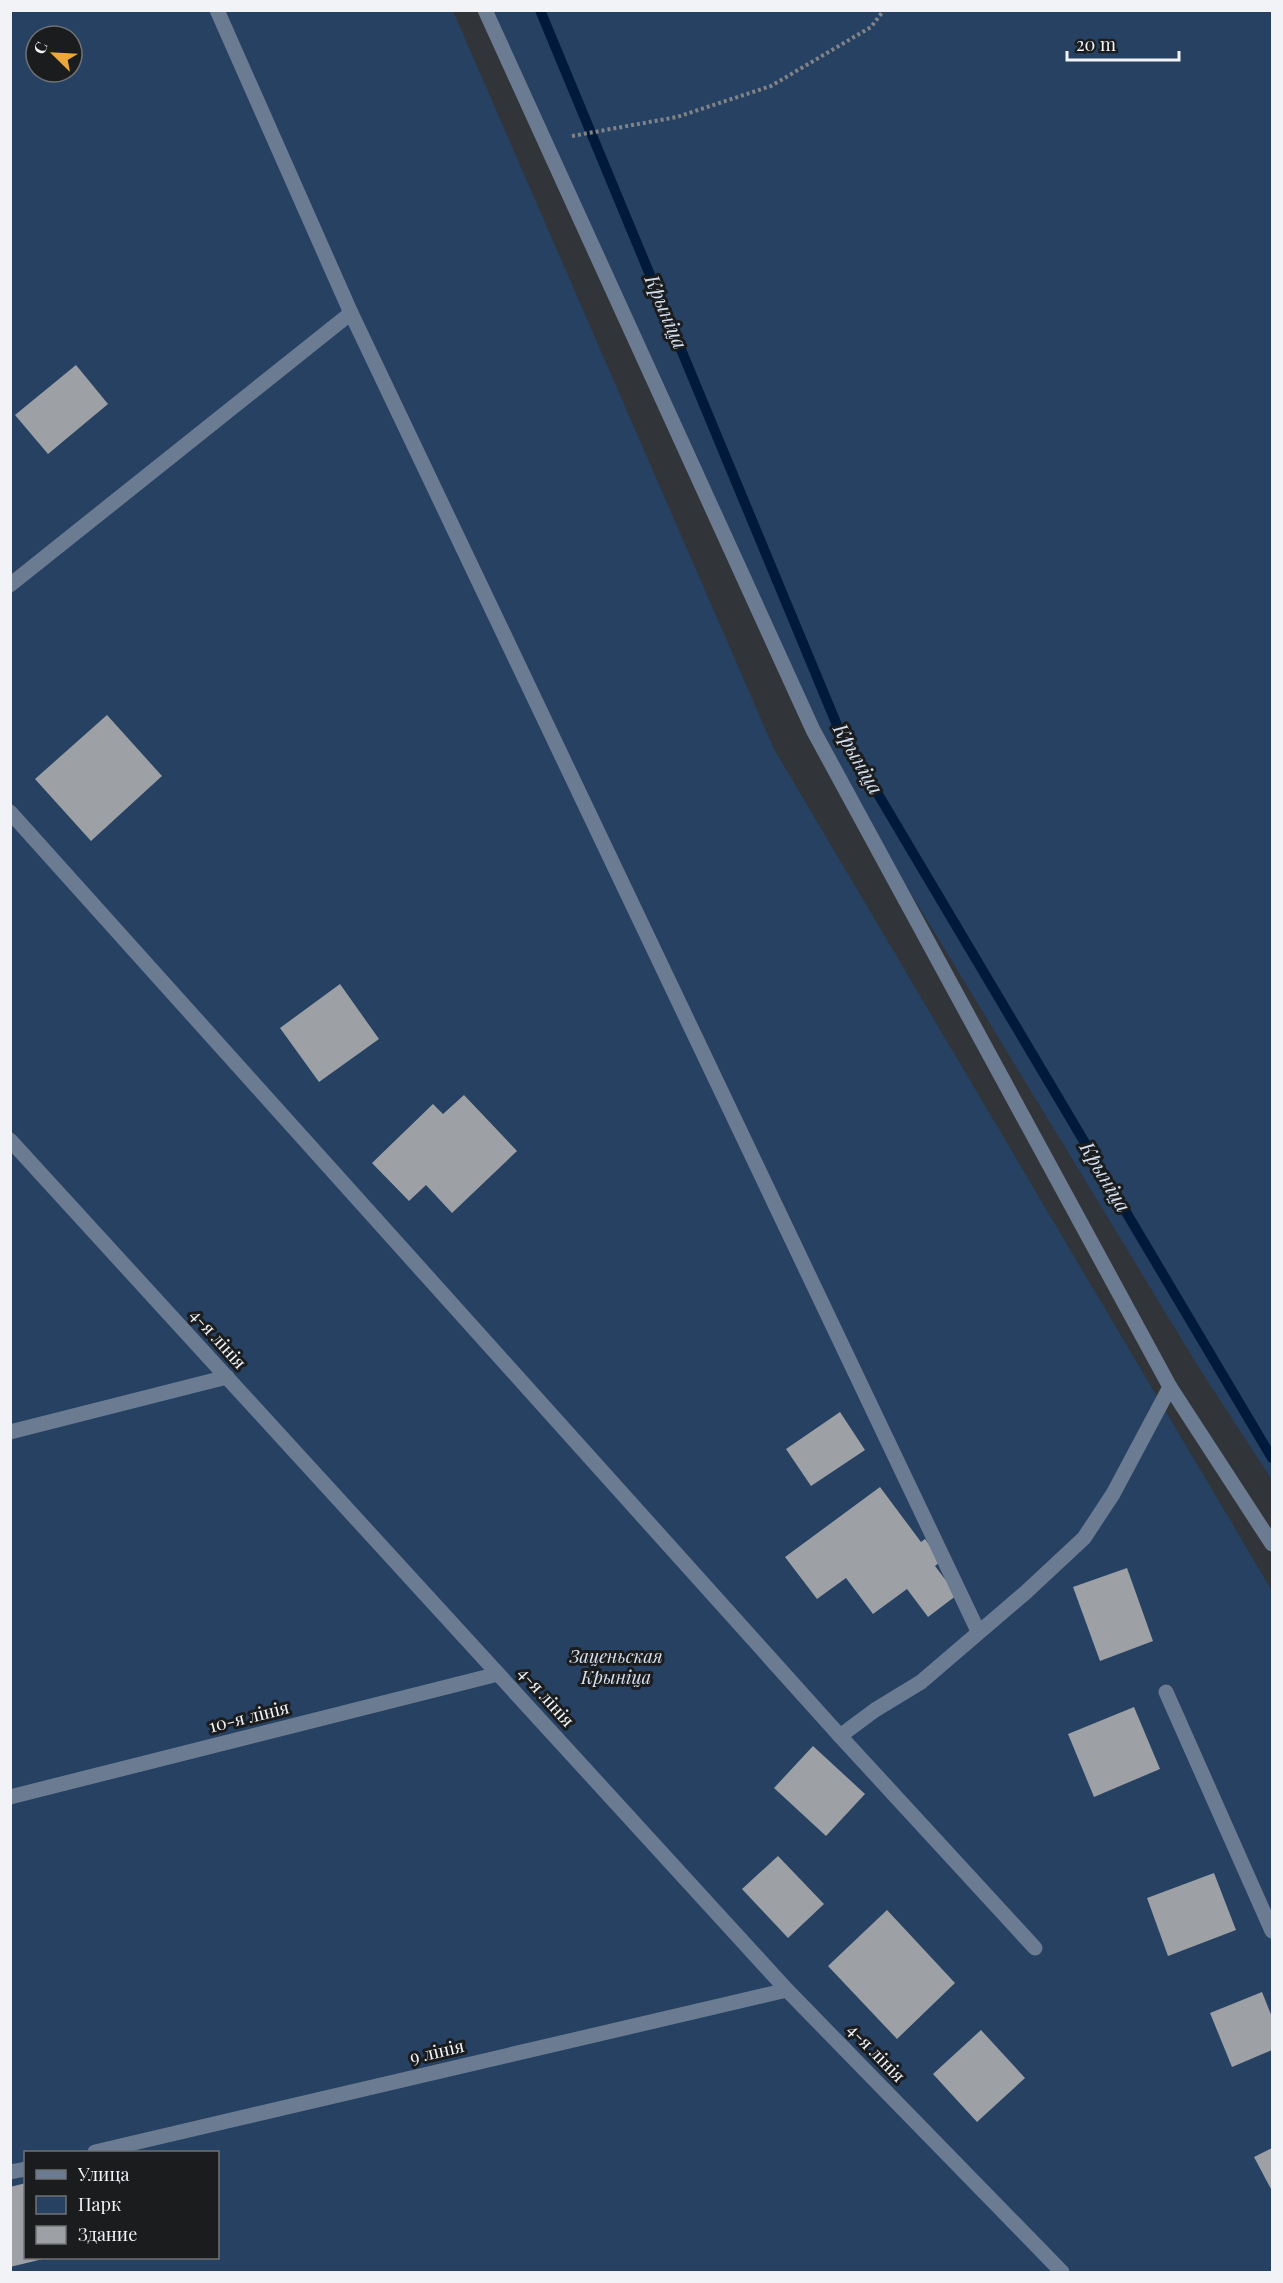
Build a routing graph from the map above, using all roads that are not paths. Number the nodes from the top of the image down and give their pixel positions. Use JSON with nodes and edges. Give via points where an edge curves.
{"nodes":[{"id":1,"x":217,"y":10,"type":"edge"},
{"id":2,"x":485,"y":10,"type":"edge"},
{"id":3,"x":351,"y":313,"type":"junction"},
{"id":4,"x":10,"y":585,"type":"edge"},
{"id":5,"x":10,"y":812,"type":"edge"},
{"id":6,"x":10,"y":1140,"type":"edge"},
{"id":7,"x":227,"y":1377,"type":"junction"},
{"id":8,"x":1170,"y":1387,"type":"junction"},
{"id":9,"x":10,"y":1432,"type":"edge"},
{"id":10,"x":1272,"y":1544,"type":"edge"},
{"id":11,"x":978,"y":1631,"type":"junction"},
{"id":12,"x":498,"y":1674,"type":"junction"},
{"id":13,"x":1166,"y":1692,"type":"dead end"},
{"id":14,"x":840,"y":1736,"type":"junction"},
{"id":15,"x":10,"y":1797,"type":"edge"},
{"id":16,"x":1272,"y":1931,"type":"edge"},
{"id":17,"x":1035,"y":1948,"type":"dead end"},
{"id":18,"x":787,"y":1990,"type":"junction"},
{"id":19,"x":100,"y":2151,"type":"edge"},
{"id":20,"x":1061,"y":2272,"type":"edge"}],
"edges":[{"from":1,"to":3,"type":"street"},
{"from":2,"to":8,"type":"street","via":[[813,730]]},
{"from":3,"to":4,"type":"street"},
{"from":3,"to":11,"type":"street"},
{"from":5,"to":14,"type":"street"},
{"from":6,"to":7,"type":"street","name":"4-я лінія"},
{"from":7,"to":9,"type":"street"},
{"from":7,"to":12,"type":"street","name":"4-я лінія"},
{"from":8,"to":10,"type":"street"},
{"from":8,"to":11,"type":"street","via":[[1113,1494],[1084,1538]]},
{"from":11,"to":14,"type":"street","via":[[921,1682]]},
{"from":12,"to":15,"type":"street","name":"10-я лінія"},
{"from":12,"to":18,"type":"street","name":"4-я лінія"},
{"from":13,"to":16,"type":"street"},
{"from":14,"to":17,"type":"street"},
{"from":18,"to":19,"type":"street","name":"9 лінія"},
{"from":18,"to":20,"type":"street","name":"4-я лінія"}]}
